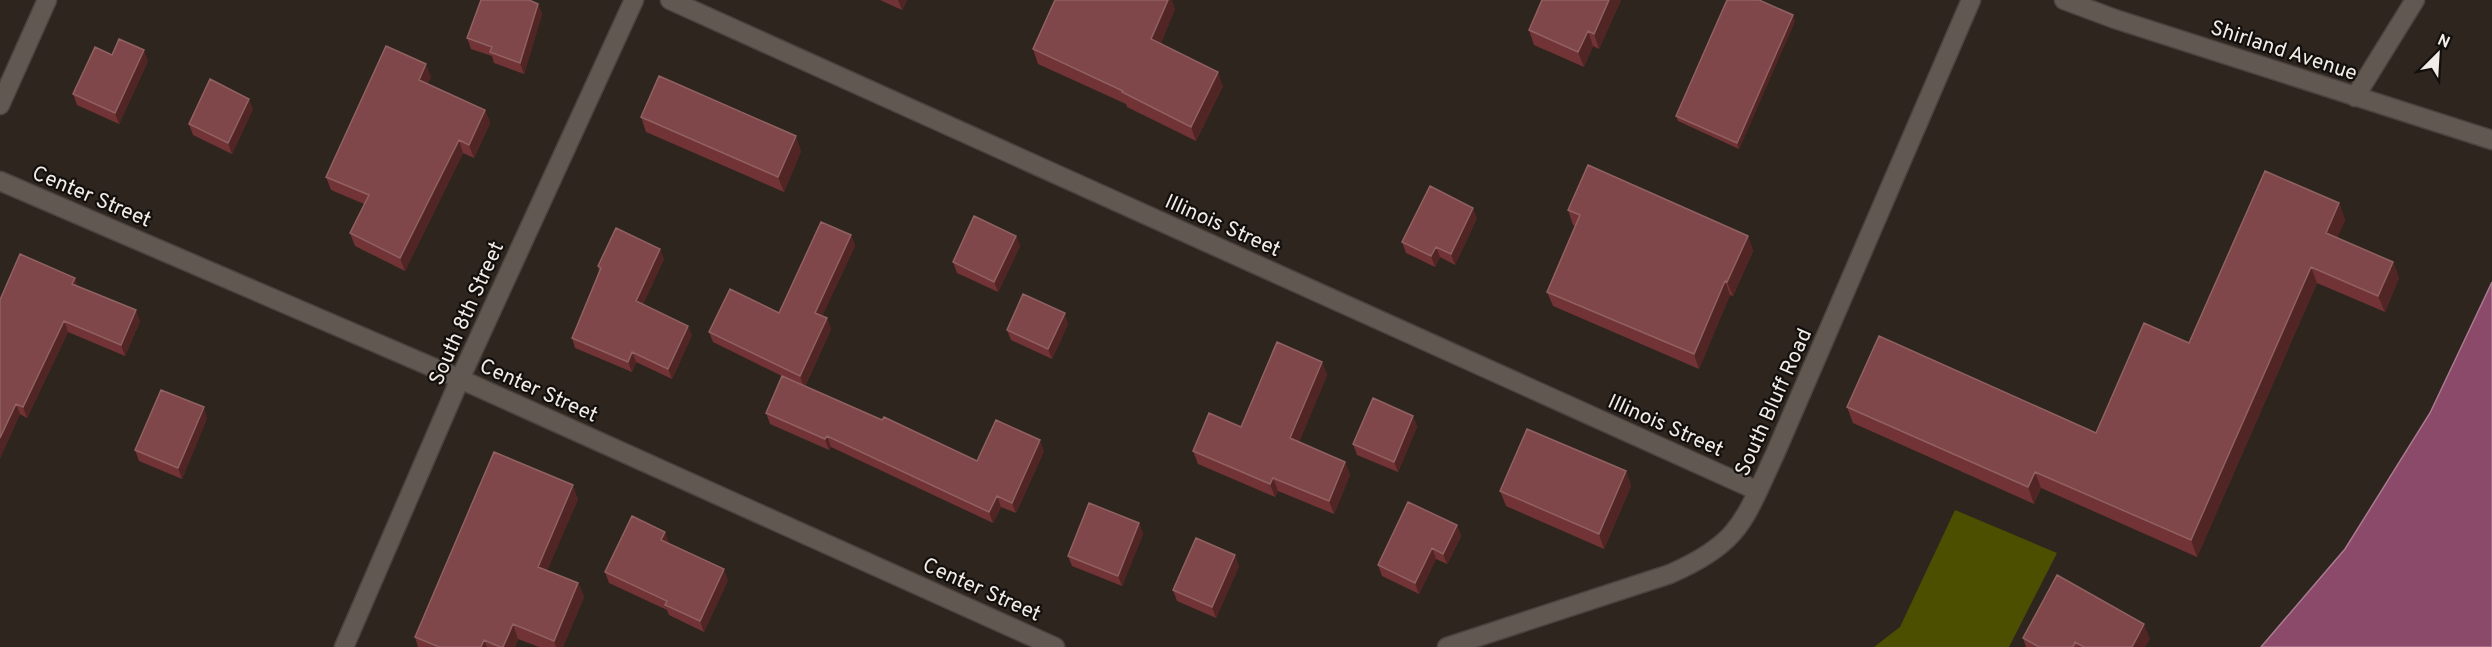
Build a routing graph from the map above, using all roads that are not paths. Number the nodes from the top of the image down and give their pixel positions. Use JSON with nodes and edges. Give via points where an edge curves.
{"nodes":[{"id":1,"x":47,"y":0,"type":"edge"},
{"id":2,"x":634,"y":0,"type":"edge"},
{"id":3,"x":670,"y":0,"type":"edge"},
{"id":4,"x":1971,"y":0,"type":"edge"},
{"id":5,"x":2064,"y":0,"type":"edge"},
{"id":6,"x":2415,"y":0,"type":"edge"},
{"id":7,"x":2355,"y":97,"type":"junction"},
{"id":8,"x":0,"y":105,"type":"edge"},
{"id":9,"x":2492,"y":140,"type":"edge"},
{"id":10,"x":0,"y":181,"type":"edge"},
{"id":11,"x":460,"y":379,"type":"junction"},
{"id":12,"x":1758,"y":491,"type":"junction"},
{"id":13,"x":345,"y":647,"type":"edge"},
{"id":14,"x":1055,"y":647,"type":"edge"},
{"id":15,"x":1447,"y":647,"type":"edge"}],
"edges":[{"from":1,"to":8,"type":"street"},
{"from":2,"to":11,"type":"street","name":"South 8th Street"},
{"from":3,"to":12,"type":"street","name":"Illinois Street"},
{"from":4,"to":12,"type":"street","name":"South Bluff Road"},
{"from":5,"to":7,"type":"street","name":"Shirland Avenue"},
{"from":6,"to":7,"type":"street"},
{"from":7,"to":9,"type":"street","name":"Shirland Avenue"},
{"from":10,"to":11,"type":"street","name":"Center Street"},
{"from":11,"to":13,"type":"street","name":"South 8th Street"},
{"from":11,"to":14,"type":"street","name":"Center Street"},
{"from":12,"to":15,"type":"street","name":"South Bluff Road","via":[[1734,534],[1700,561]]}]}
